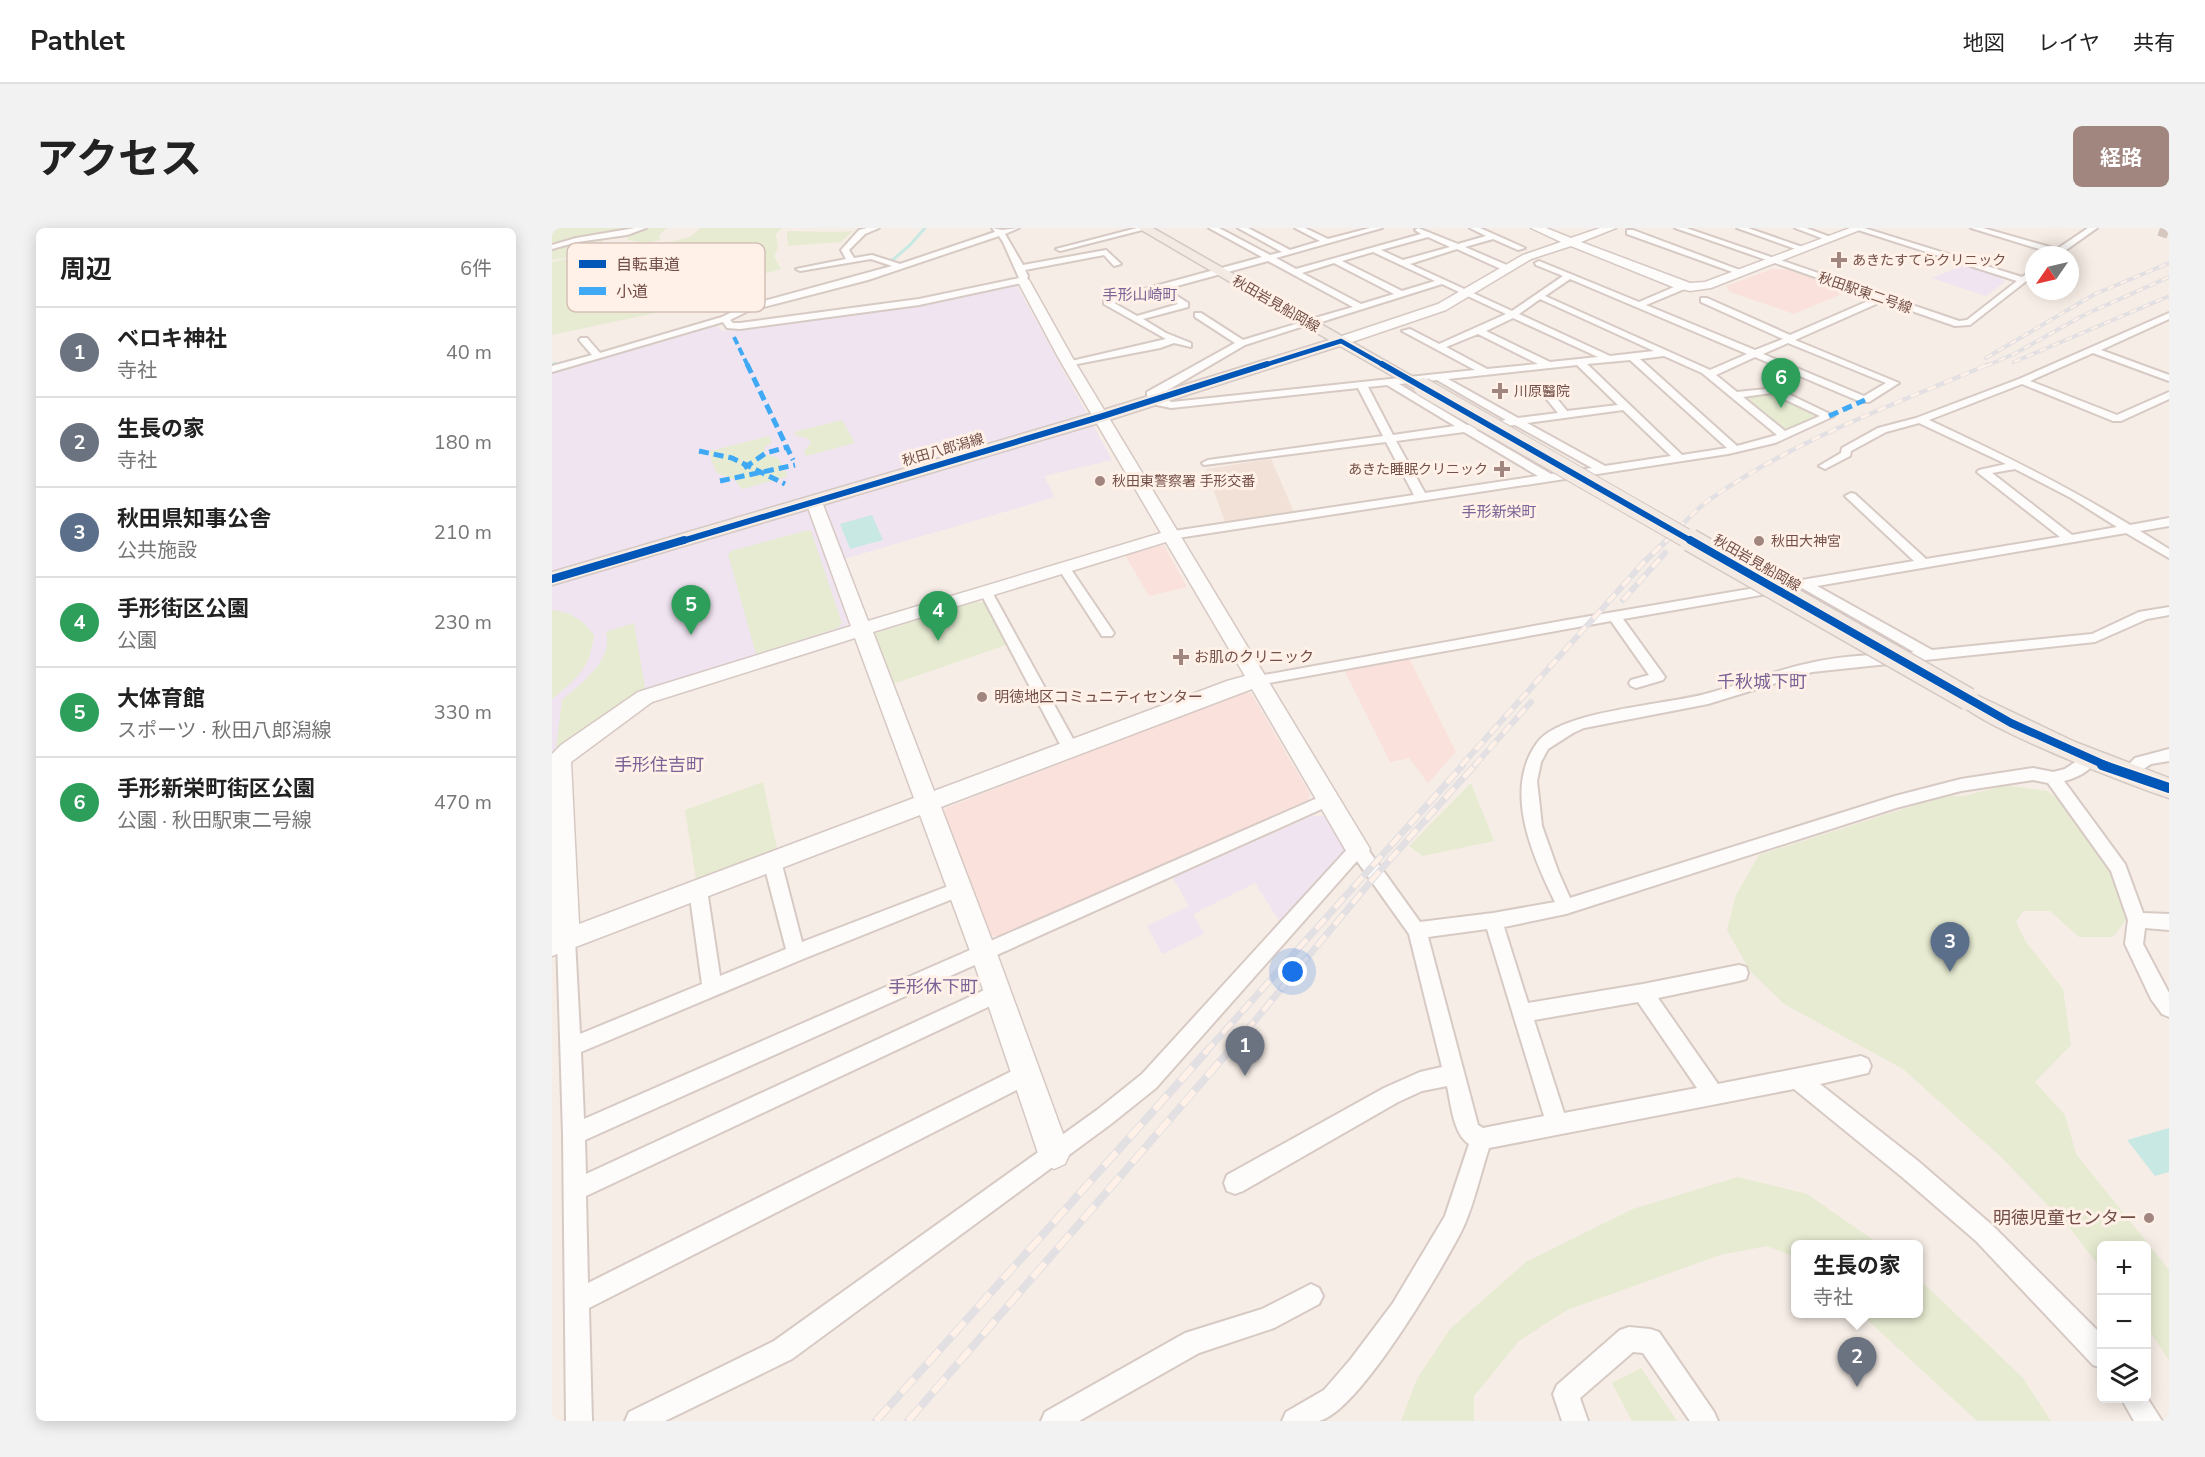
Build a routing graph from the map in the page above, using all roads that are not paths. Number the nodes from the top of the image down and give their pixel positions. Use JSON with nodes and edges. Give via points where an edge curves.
{"nodes":[{"id":1,"x":642,"y":228,"type":"edge"},
{"id":2,"x":875,"y":228,"type":"edge"},
{"id":3,"x":1015,"y":228,"type":"edge"},
{"id":4,"x":1145,"y":228,"type":"edge"},
{"id":5,"x":1242,"y":228,"type":"edge"},
{"id":6,"x":1299,"y":228,"type":"edge"},
{"id":7,"x":1378,"y":228,"type":"edge"},
{"id":8,"x":1415,"y":228,"type":"edge"},
{"id":9,"x":1474,"y":228,"type":"edge"},
{"id":10,"x":1536,"y":228,"type":"edge"},
{"id":11,"x":1611,"y":228,"type":"edge"},
{"id":12,"x":1703,"y":228,"type":"edge"},
{"id":13,"x":1741,"y":228,"type":"edge"},
{"id":14,"x":1799,"y":228,"type":"edge"},
{"id":15,"x":1858,"y":228,"type":"edge"},
{"id":16,"x":1975,"y":228,"type":"edge"},
{"id":17,"x":2093,"y":228,"type":"edge"},
{"id":18,"x":1218,"y":229,"type":"edge"},
{"id":19,"x":1988,"y":229,"type":"edge"},
{"id":20,"x":1361,"y":230,"type":"edge"},
{"id":21,"x":998,"y":231,"type":"edge"},
{"id":22,"x":1630,"y":232,"type":"dead end"},
{"id":23,"x":1680,"y":232,"type":"edge"},
{"id":24,"x":1691,"y":232,"type":"junction"},
{"id":25,"x":1429,"y":234,"type":"junction"},
{"id":26,"x":1494,"y":236,"type":"junction"},
{"id":27,"x":1832,"y":238,"type":"junction"},
{"id":28,"x":1670,"y":239,"type":"dead end"},
{"id":29,"x":1570,"y":241,"type":"junction"},
{"id":30,"x":1328,"y":242,"type":"junction"},
{"id":31,"x":1660,"y":242,"type":"junction"},
{"id":32,"x":2036,"y":246,"type":"edge"},
{"id":33,"x":2066,"y":246,"type":"edge"},
{"id":34,"x":552,"y":247,"type":"edge"},
{"id":35,"x":1458,"y":247,"type":"junction"},
{"id":36,"x":1521,"y":248,"type":"dead end"},
{"id":37,"x":1060,"y":249,"type":"dead end"},
{"id":38,"x":1803,"y":249,"type":"junction"},
{"id":39,"x":1374,"y":250,"type":"junction"},
{"id":40,"x":1289,"y":252,"type":"junction"},
{"id":41,"x":1269,"y":258,"type":"junction"},
{"id":42,"x":851,"y":260,"type":"junction"},
{"id":43,"x":1336,"y":261,"type":"junction"},
{"id":44,"x":1773,"y":261,"type":"junction"},
{"id":45,"x":893,"y":263,"type":"junction"},
{"id":46,"x":1403,"y":263,"type":"junction"},
{"id":47,"x":1539,"y":263,"type":"dead end"},
{"id":48,"x":1117,"y":264,"type":"dead end"},
{"id":49,"x":1506,"y":268,"type":"junction"},
{"id":50,"x":800,"y":269,"type":"dead end"},
{"id":51,"x":1219,"y":272,"type":"junction"},
{"id":52,"x":1295,"y":272,"type":"junction"},
{"id":53,"x":1741,"y":272,"type":"junction"},
{"id":54,"x":1022,"y":274,"type":"junction"},
{"id":55,"x":1569,"y":276,"type":"junction"},
{"id":56,"x":2025,"y":278,"type":"edge"},
{"id":57,"x":2022,"y":280,"type":"junction"},
{"id":58,"x":1441,"y":282,"type":"junction"},
{"id":59,"x":1684,"y":286,"type":"junction"},
{"id":60,"x":1159,"y":288,"type":"junction"},
{"id":61,"x":1468,"y":293,"type":"junction"},
{"id":62,"x":1401,"y":294,"type":"junction"},
{"id":63,"x":1539,"y":296,"type":"junction"},
{"id":64,"x":1881,"y":299,"type":"junction"},
{"id":65,"x":1704,"y":300,"type":"dead end"},
{"id":66,"x":765,"y":305,"type":"edge"},
{"id":67,"x":1638,"y":305,"type":"junction"},
{"id":68,"x":1360,"y":306,"type":"junction"},
{"id":69,"x":742,"y":312,"type":"edge"},
{"id":70,"x":1514,"y":314,"type":"junction"},
{"id":71,"x":1198,"y":315,"type":"dead end"},
{"id":72,"x":2169,"y":316,"type":"edge"},
{"id":73,"x":725,"y":319,"type":"junction"},
{"id":74,"x":1135,"y":319,"type":"junction"},
{"id":75,"x":1314,"y":321,"type":"junction"},
{"id":76,"x":1407,"y":331,"type":"dead end"},
{"id":77,"x":1481,"y":332,"type":"junction"},
{"id":78,"x":1789,"y":339,"type":"junction"},
{"id":79,"x":584,"y":340,"type":"dead end"},
{"id":80,"x":1172,"y":340,"type":"junction"},
{"id":81,"x":1341,"y":341,"type":"junction"},
{"id":82,"x":1242,"y":344,"type":"junction"},
{"id":83,"x":1188,"y":345,"type":"dead end"},
{"id":84,"x":1439,"y":347,"type":"junction"},
{"id":85,"x":2093,"y":350,"type":"junction"},
{"id":86,"x":1666,"y":353,"type":"junction"},
{"id":87,"x":1755,"y":354,"type":"junction"},
{"id":88,"x":597,"y":355,"type":"junction"},
{"id":89,"x":1633,"y":357,"type":"junction"},
{"id":90,"x":1609,"y":360,"type":"junction"},
{"id":91,"x":1580,"y":363,"type":"junction"},
{"id":92,"x":1070,"y":364,"type":"junction"},
{"id":93,"x":1550,"y":366,"type":"junction"},
{"id":94,"x":552,"y":369,"type":"edge"},
{"id":95,"x":1487,"y":373,"type":"junction"},
{"id":96,"x":1710,"y":374,"type":"junction"},
{"id":97,"x":2166,"y":375,"type":"edge"},
{"id":98,"x":2022,"y":381,"type":"junction"},
{"id":99,"x":1425,"y":382,"type":"junction"},
{"id":100,"x":1390,"y":383,"type":"junction"},
{"id":101,"x":1362,"y":386,"type":"junction"},
{"id":102,"x":2169,"y":394,"type":"edge"},
{"id":103,"x":1734,"y":395,"type":"junction"},
{"id":104,"x":1550,"y":397,"type":"dead end"},
{"id":105,"x":1154,"y":401,"type":"junction"},
{"id":106,"x":1623,"y":407,"type":"junction"},
{"id":107,"x":1565,"y":415,"type":"junction"},
{"id":108,"x":1102,"y":416,"type":"junction"},
{"id":109,"x":1920,"y":420,"type":"junction"},
{"id":110,"x":1515,"y":421,"type":"junction"},
{"id":111,"x":1465,"y":428,"type":"junction"},
{"id":112,"x":1784,"y":435,"type":"junction"},
{"id":113,"x":1390,"y":439,"type":"junction"},
{"id":114,"x":1734,"y":449,"type":"junction"},
{"id":115,"x":1678,"y":458,"type":"junction"},
{"id":116,"x":1208,"y":463,"type":"dead end"},
{"id":117,"x":2018,"y":465,"type":"junction"},
{"id":118,"x":1825,"y":466,"type":"dead end"},
{"id":119,"x":1603,"y":470,"type":"junction"},
{"id":120,"x":1549,"y":478,"type":"junction"},
{"id":121,"x":1851,"y":496,"type":"dead end"},
{"id":122,"x":1421,"y":497,"type":"junction"},
{"id":123,"x":814,"y":502,"type":"junction"},
{"id":124,"x":2169,"y":522,"type":"edge"},
{"id":125,"x":2129,"y":529,"type":"junction"},
{"id":126,"x":1171,"y":536,"type":"junction"},
{"id":127,"x":2070,"y":539,"type":"junction"},
{"id":128,"x":2169,"y":554,"type":"edge"},
{"id":129,"x":1923,"y":563,"type":"junction"},
{"id":130,"x":1064,"y":568,"type":"junction"},
{"id":131,"x":552,"y":579,"type":"edge"},
{"id":132,"x":1804,"y":584,"type":"junction"},
{"id":133,"x":986,"y":592,"type":"junction"},
{"id":134,"x":2169,"y":611,"type":"edge"},
{"id":135,"x":1615,"y":617,"type":"junction"},
{"id":136,"x":860,"y":630,"type":"junction"},
{"id":137,"x":1107,"y":633,"type":"dead end"},
{"id":138,"x":1928,"y":654,"type":"junction"},
{"id":139,"x":1258,"y":680,"type":"junction"},
{"id":140,"x":1636,"y":683,"type":"dead end"},
{"id":141,"x":1070,"y":748,"type":"junction"},
{"id":142,"x":2169,"y":755,"type":"edge"},
{"id":143,"x":2088,"y":759,"type":"junction"},
{"id":144,"x":2127,"y":774,"type":"junction"},
{"id":145,"x":2053,"y":778,"type":"junction"},
{"id":146,"x":2169,"y":788,"type":"edge"},
{"id":147,"x":1329,"y":799,"type":"junction"},
{"id":148,"x":927,"y":803,"type":"junction"},
{"id":149,"x":1358,"y":849,"type":"junction"},
{"id":150,"x":772,"y":861,"type":"junction"},
{"id":151,"x":959,"y":889,"type":"junction"},
{"id":152,"x":698,"y":890,"type":"junction"},
{"id":153,"x":1566,"y":907,"type":"junction"},
{"id":154,"x":2138,"y":920,"type":"junction"},
{"id":155,"x":1492,"y":921,"type":"junction"},
{"id":156,"x":2169,"y":922,"type":"edge"},
{"id":157,"x":1417,"y":930,"type":"junction"},
{"id":158,"x":559,"y":943,"type":"edge"},
{"id":159,"x":983,"y":951,"type":"junction"},
{"id":160,"x":796,"y":953,"type":"junction"},
{"id":161,"x":1739,"y":973,"type":"dead end"},
{"id":162,"x":712,"y":988,"type":"junction"},
{"id":163,"x":998,"y":993,"type":"junction"},
{"id":164,"x":1643,"y":993,"type":"junction"},
{"id":165,"x":2169,"y":1008,"type":"edge"},
{"id":166,"x":1521,"y":1013,"type":"junction"},
{"id":167,"x":571,"y":1047,"type":"junction"},
{"id":168,"x":1861,"y":1065,"type":"dead end"},
{"id":169,"x":1455,"y":1074,"type":"junction"},
{"id":170,"x":1025,"y":1076,"type":"junction"},
{"id":171,"x":1798,"y":1079,"type":"junction"},
{"id":172,"x":1713,"y":1094,"type":"junction"},
{"id":173,"x":1557,"y":1124,"type":"junction"},
{"id":174,"x":574,"y":1134,"type":"junction"},
{"id":175,"x":1481,"y":1139,"type":"junction"},
{"id":176,"x":1054,"y":1153,"type":"junction"},
{"id":177,"x":1236,"y":1183,"type":"dead end"},
{"id":178,"x":575,"y":1190,"type":"junction"},
{"id":179,"x":1311,"y":1296,"type":"dead end"},
{"id":180,"x":578,"y":1301,"type":"junction"},
{"id":181,"x":2097,"y":1350,"type":"edge"},
{"id":182,"x":2136,"y":1403,"type":"edge"},
{"id":183,"x":579,"y":1421,"type":"edge"},
{"id":184,"x":638,"y":1421,"type":"edge"},
{"id":185,"x":1054,"y":1421,"type":"edge"},
{"id":186,"x":1295,"y":1421,"type":"edge"},
{"id":187,"x":1575,"y":1421,"type":"edge"},
{"id":188,"x":1706,"y":1421,"type":"edge"},
{"id":189,"x":2149,"y":1421,"type":"edge"}],
"edges":[{"from":1,"to":34,"type":"street"},
{"from":2,"to":42,"type":"street","via":[[864,230],[850,243],[845,252]]},
{"from":3,"to":21,"type":"street"},
{"from":4,"to":37,"type":"street"},
{"from":4,"to":51,"type":"main road","name":"秋田岩見船岡線"},
{"from":5,"to":40,"type":"street"},
{"from":6,"to":30,"type":"street"},
{"from":7,"to":20,"type":"street"},
{"from":8,"to":25,"type":"street"},
{"from":9,"to":26,"type":"street"},
{"from":10,"to":29,"type":"street"},
{"from":11,"to":29,"type":"street"},
{"from":12,"to":24,"type":"street"},
{"from":13,"to":38,"type":"street"},
{"from":14,"to":27,"type":"street"},
{"from":15,"to":27,"type":"street"},
{"from":15,"to":57,"type":"street"},
{"from":16,"to":19,"type":"street"},
{"from":17,"to":33,"type":"street"},
{"from":18,"to":41,"type":"street"},
{"from":19,"to":32,"type":"street"},
{"from":20,"to":30,"type":"street"},
{"from":21,"to":45,"type":"street","via":[[924,259]]},
{"from":21,"to":54,"type":"street"},
{"from":22,"to":31,"type":"street"},
{"from":23,"to":24,"type":"street","name":"秋田駅東二号線"},
{"from":24,"to":44,"type":"street","name":"秋田駅東二号線"},
{"from":25,"to":35,"type":"street"},
{"from":25,"to":39,"type":"street"},
{"from":26,"to":35,"type":"street"},
{"from":26,"to":36,"type":"street"},
{"from":27,"to":38,"type":"street"},
{"from":28,"to":31,"type":"street"},
{"from":29,"to":49,"type":"street"},
{"from":29,"to":59,"type":"street"},
{"from":30,"to":40,"type":"street"},
{"from":31,"to":53,"type":"street"},
{"from":35,"to":46,"type":"street"},
{"from":35,"to":49,"type":"street"},
{"from":38,"to":44,"type":"street"},
{"from":39,"to":43,"type":"street"},
{"from":39,"to":46,"type":"street"},
{"from":40,"to":41,"type":"street"},
{"from":41,"to":51,"type":"street"},
{"from":41,"to":52,"type":"street"},
{"from":42,"to":45,"type":"street","via":[[872,256]]},
{"from":42,"to":50,"type":"street"},
{"from":43,"to":52,"type":"street"},
{"from":43,"to":62,"type":"street"},
{"from":44,"to":53,"type":"street"},
{"from":44,"to":64,"type":"street","name":"秋田駅東二号線"},
{"from":45,"to":66,"type":"street","via":[[865,278]]},
{"from":46,"to":58,"type":"street"},
{"from":47,"to":55,"type":"street"},
{"from":48,"to":54,"type":"street","via":[[1106,252]]},
{"from":49,"to":61,"type":"street"},
{"from":51,"to":60,"type":"street"},
{"from":51,"to":75,"type":"main road","name":"秋田岩見船岡線"},
{"from":52,"to":68,"type":"street"},
{"from":53,"to":59,"type":"street","via":[[1703,286]]},
{"from":54,"to":73,"type":"street","via":[[919,302],[732,326]]},
{"from":54,"to":92,"type":"street"},
{"from":55,"to":63,"type":"street"},
{"from":55,"to":67,"type":"street"},
{"from":56,"to":57,"type":"street"},
{"from":57,"to":64,"type":"street","name":"秋田駅東二号線","via":[[1970,322],[1958,324]]},
{"from":58,"to":61,"type":"street"},
{"from":58,"to":62,"type":"street"},
{"from":59,"to":67,"type":"street"},
{"from":60,"to":74,"type":"street","via":[[1185,305]]},
{"from":60,"to":74,"type":"street","via":[[1107,302]]},
{"from":61,"to":70,"type":"street"},
{"from":61,"to":81,"type":"street","via":[[1431,312]]},
{"from":62,"to":68,"type":"street"},
{"from":63,"to":70,"type":"street"},
{"from":63,"to":86,"type":"street"},
{"from":64,"to":78,"type":"street"},
{"from":65,"to":78,"type":"street"},
{"from":67,"to":87,"type":"street"},
{"from":68,"to":75,"type":"street"},
{"from":69,"to":73,"type":"street"},
{"from":70,"to":77,"type":"street"},
{"from":70,"to":90,"type":"street"},
{"from":71,"to":82,"type":"street"},
{"from":72,"to":85,"type":"street"},
{"from":73,"to":88,"type":"street"},
{"from":74,"to":80,"type":"street"},
{"from":75,"to":81,"type":"main road","name":"秋田岩見船岡線"},
{"from":75,"to":82,"type":"street"},
{"from":76,"to":84,"type":"street"},
{"from":77,"to":84,"type":"street"},
{"from":77,"to":93,"type":"street"},
{"from":78,"to":87,"type":"street"},
{"from":78,"to":87,"type":"street","via":[[1894,383],[1865,400]]},
{"from":79,"to":88,"type":"street"},
{"from":80,"to":83,"type":"street"},
{"from":80,"to":92,"type":"street"},
{"from":81,"to":99,"type":"main road","name":"秋田岩見船岡線"},
{"from":81,"to":105,"type":"main road","name":"秋田八郎潟線"},
{"from":82,"to":105,"type":"street","via":[[1166,384],[1151,394]]},
{"from":84,"to":95,"type":"street"},
{"from":85,"to":97,"type":"street"},
{"from":85,"to":98,"type":"street"},
{"from":86,"to":89,"type":"street"},
{"from":86,"to":96,"type":"street"},
{"from":87,"to":96,"type":"street"},
{"from":88,"to":94,"type":"street"},
{"from":89,"to":90,"type":"street"},
{"from":89,"to":114,"type":"street"},
{"from":90,"to":91,"type":"street"},
{"from":91,"to":93,"type":"street"},
{"from":91,"to":106,"type":"street"},
{"from":92,"to":108,"type":"street"},
{"from":93,"to":95,"type":"street"},
{"from":95,"to":99,"type":"street"},
{"from":96,"to":103,"type":"street"},
{"from":98,"to":102,"type":"street","via":[[2117,419]]},
{"from":98,"to":109,"type":"street"},
{"from":99,"to":100,"type":"street"},
{"from":99,"to":110,"type":"street"},
{"from":99,"to":143,"type":"main road","name":"秋田岩見船岡線","bridge":true,"via":[[1968,699]]},
{"from":100,"to":101,"type":"street"},
{"from":100,"to":111,"type":"street"},
{"from":101,"to":105,"type":"street","via":[[1171,405]]},
{"from":101,"to":113,"type":"street"},
{"from":103,"to":112,"type":"street"},
{"from":103,"to":112,"type":"street","via":[[1772,390],[1829,416]]},
{"from":104,"to":107,"type":"street"},
{"from":105,"to":108,"type":"main road","name":"秋田八郎潟線"},
{"from":106,"to":107,"type":"street"},
{"from":106,"to":115,"type":"street"},
{"from":107,"to":110,"type":"street"},
{"from":108,"to":123,"type":"main road","name":"秋田八郎潟線"},
{"from":108,"to":126,"type":"street"},
{"from":109,"to":117,"type":"street"},
{"from":109,"to":118,"type":"street","via":[[1882,430]]},
{"from":110,"to":111,"type":"street"},
{"from":110,"to":119,"type":"street"},
{"from":111,"to":113,"type":"street"},
{"from":111,"to":120,"type":"street"},
{"from":112,"to":114,"type":"street"},
{"from":113,"to":116,"type":"street"},
{"from":113,"to":122,"type":"street"},
{"from":114,"to":115,"type":"street"},
{"from":115,"to":119,"type":"street"},
{"from":117,"to":125,"type":"street"},
{"from":117,"to":127,"type":"street","via":[[1983,472]]},
{"from":119,"to":120,"type":"street"},
{"from":120,"to":122,"type":"street"},
{"from":121,"to":129,"type":"street"},
{"from":122,"to":126,"type":"street"},
{"from":123,"to":131,"type":"main road","name":"秋田八郎潟線"},
{"from":123,"to":136,"type":"street"},
{"from":124,"to":125,"type":"street"},
{"from":125,"to":127,"type":"street"},
{"from":125,"to":128,"type":"street"},
{"from":126,"to":130,"type":"street"},
{"from":126,"to":139,"type":"street"},
{"from":127,"to":129,"type":"street"},
{"from":129,"to":132,"type":"street"},
{"from":130,"to":133,"type":"street"},
{"from":130,"to":137,"type":"street"},
{"from":132,"to":135,"type":"street"},
{"from":132,"to":138,"type":"street"},
{"from":133,"to":136,"type":"street"},
{"from":133,"to":141,"type":"street"},
{"from":134,"to":138,"type":"street","via":[[2144,615],[2095,638]]},
{"from":135,"to":139,"type":"street"},
{"from":135,"to":140,"type":"street","via":[[1658,676]]},
{"from":136,"to":148,"type":"street"},
{"from":136,"to":158,"type":"street","via":[[651,694],[564,756],[558,765]]},
{"from":138,"to":153,"type":"street","via":[[1799,669],[1708,699],[1583,723],[1549,740],[1538,751],[1531,775],[1533,824],[1540,852]]},
{"from":139,"to":141,"type":"street"},
{"from":139,"to":147,"type":"street"},
{"from":141,"to":148,"type":"street"},
{"from":142,"to":144,"type":"street","via":[[2144,759]]},
{"from":143,"to":144,"type":"main road","name":"秋田岩見船岡線"},
{"from":143,"to":145,"type":"street","via":[[2070,774]]},
{"from":144,"to":146,"type":"main road","name":"秋田岩見船岡線"},
{"from":145,"to":153,"type":"street","via":[[2033,774],[1961,785]]},
{"from":145,"to":154,"type":"street","via":[[2119,869]]},
{"from":147,"to":149,"type":"street"},
{"from":147,"to":159,"type":"street"},
{"from":148,"to":150,"type":"street"},
{"from":148,"to":151,"type":"street"},
{"from":149,"to":157,"type":"street"},
{"from":149,"to":176,"type":"street","via":[[1149,1081]]},
{"from":150,"to":152,"type":"street"},
{"from":150,"to":160,"type":"street"},
{"from":151,"to":159,"type":"street"},
{"from":151,"to":160,"type":"street"},
{"from":152,"to":158,"type":"street"},
{"from":152,"to":162,"type":"street"},
{"from":153,"to":155,"type":"street"},
{"from":154,"to":156,"type":"street"},
{"from":154,"to":165,"type":"street","via":[[2134,944]]},
{"from":155,"to":157,"type":"street"},
{"from":155,"to":166,"type":"street"},
{"from":157,"to":169,"type":"street"},
{"from":158,"to":167,"type":"street"},
{"from":159,"to":163,"type":"street"},
{"from":159,"to":174,"type":"street"},
{"from":160,"to":162,"type":"street"},
{"from":161,"to":164,"type":"street"},
{"from":162,"to":167,"type":"street"},
{"from":163,"to":170,"type":"street"},
{"from":163,"to":178,"type":"street"},
{"from":164,"to":166,"type":"street"},
{"from":164,"to":172,"type":"street"},
{"from":166,"to":173,"type":"street"},
{"from":167,"to":174,"type":"street"},
{"from":168,"to":171,"type":"street"},
{"from":169,"to":175,"type":"street","via":[[1469,1132]]},
{"from":169,"to":177,"type":"street","via":[[1420,1082],[1391,1095]]},
{"from":170,"to":176,"type":"street"},
{"from":170,"to":180,"type":"street"},
{"from":171,"to":172,"type":"street"},
{"from":171,"to":181,"type":"street","via":[[1984,1233]]},
{"from":172,"to":173,"type":"street"},
{"from":173,"to":175,"type":"street"},
{"from":174,"to":178,"type":"street"},
{"from":175,"to":186,"type":"street","via":[[1454,1222],[1401,1311],[1334,1399]]},
{"from":176,"to":184,"type":"street","via":[[783,1350]]},
{"from":178,"to":180,"type":"street"},
{"from":179,"to":185,"type":"street","via":[[1266,1320],[1194,1342]]},
{"from":180,"to":183,"type":"street"},
{"from":182,"to":189,"type":"street"},
{"from":187,"to":188,"type":"street","via":[[1566,1394],[1629,1339],[1650,1341]]}]}
